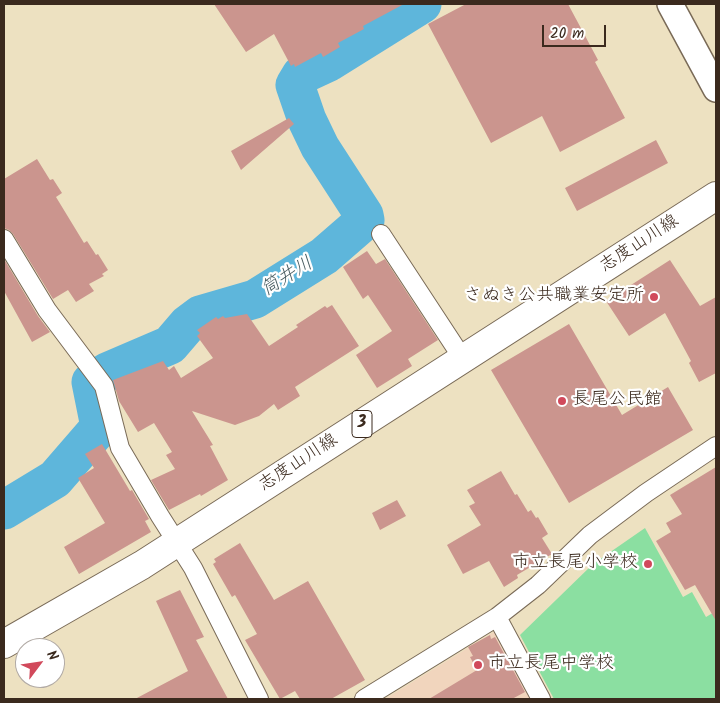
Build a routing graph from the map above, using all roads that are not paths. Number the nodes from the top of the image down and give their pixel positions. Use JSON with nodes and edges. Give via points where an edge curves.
{"nodes":[{"id":1,"x":670,"y":4,"type":"edge"},
{"id":2,"x":716,"y":89,"type":"edge"},
{"id":3,"x":716,"y":196,"type":"edge"},
{"id":4,"x":382,"y":234,"type":"dead end"},
{"id":5,"x":4,"y":239,"type":"edge"},
{"id":6,"x":463,"y":359,"type":"junction"},
{"id":7,"x":716,"y":446,"type":"edge"},
{"id":8,"x":176,"y":543,"type":"junction"},
{"id":9,"x":497,"y":617,"type":"junction"},
{"id":10,"x":4,"y":644,"type":"edge"},
{"id":11,"x":259,"y":699,"type":"edge"},
{"id":12,"x":364,"y":699,"type":"edge"},
{"id":13,"x":541,"y":699,"type":"edge"}],
"edges":[{"from":1,"to":2,"type":"street"},
{"from":3,"to":6,"type":"main road","name":"志度山川線","number":"3"},
{"from":4,"to":6,"type":"street"},
{"from":5,"to":8,"type":"street","via":[[47,310],[104,386],[120,448]]},
{"from":6,"to":8,"type":"main road","name":"志度山川線","number":"3"},
{"from":7,"to":9,"type":"street","via":[[590,535],[538,585]]},
{"from":8,"to":10,"type":"main road","name":"志度山川線","number":"3"},
{"from":8,"to":11,"type":"street","via":[[193,568]]},
{"from":9,"to":12,"type":"street"},
{"from":9,"to":13,"type":"street"}]}
